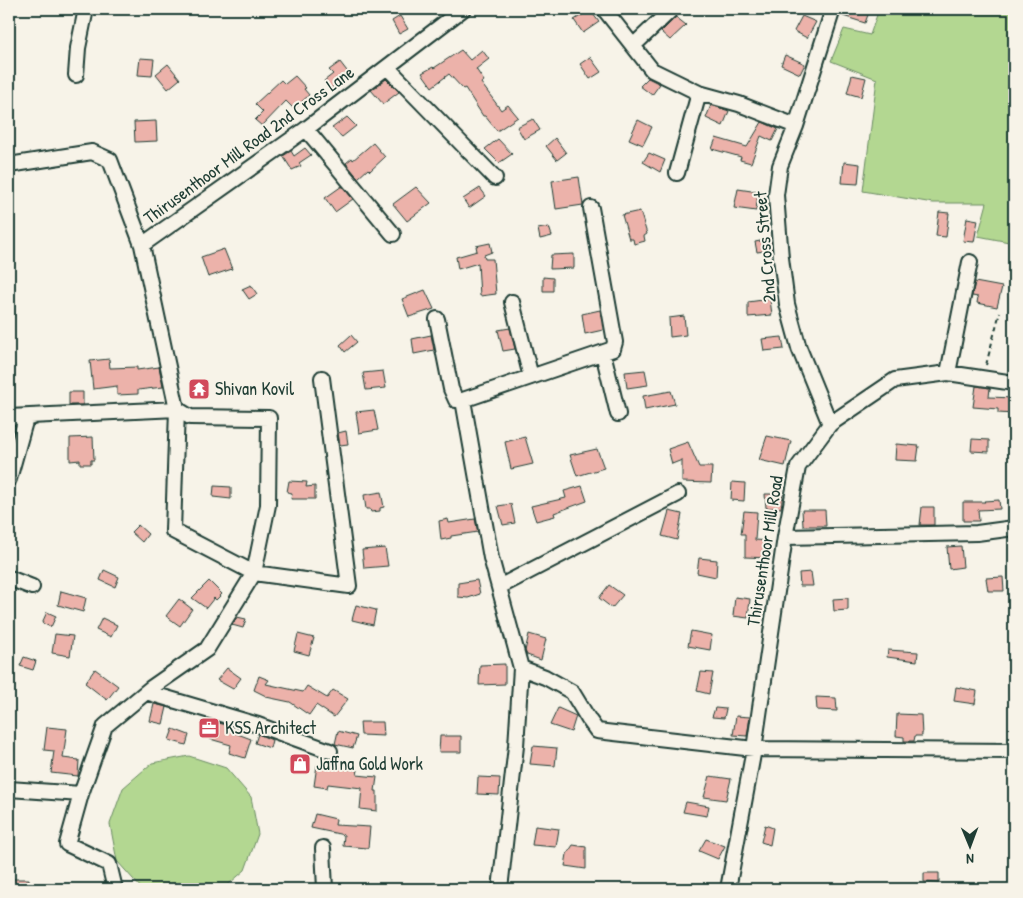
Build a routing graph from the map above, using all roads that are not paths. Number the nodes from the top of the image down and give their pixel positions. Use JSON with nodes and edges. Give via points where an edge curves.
{"nodes":[{"id":1,"x":86,"y":9,"type":"edge"},
{"id":2,"x":463,"y":9,"type":"edge"},
{"id":3,"x":604,"y":9,"type":"edge"},
{"id":4,"x":672,"y":9,"type":"edge"},
{"id":5,"x":834,"y":9,"type":"edge"},
{"id":6,"x":633,"y":46,"type":"junction"},
{"id":7,"x":387,"y":67,"type":"junction"},
{"id":8,"x":76,"y":76,"type":"dead end"},
{"id":9,"x":699,"y":93,"type":"junction"},
{"id":10,"x":796,"y":126,"type":"junction"},
{"id":11,"x":306,"y":129,"type":"junction"},
{"id":12,"x":9,"y":165,"type":"edge"},
{"id":13,"x":678,"y":173,"type":"dead end"},
{"id":14,"x":495,"y":178,"type":"dead end"},
{"id":15,"x":591,"y":208,"type":"dead end"},
{"id":16,"x":393,"y":234,"type":"dead end"},
{"id":17,"x":142,"y":245,"type":"junction"},
{"id":18,"x":970,"y":262,"type":"dead end"},
{"id":19,"x":512,"y":302,"type":"dead end"},
{"id":20,"x":437,"y":319,"type":"dead end"},
{"id":21,"x":603,"y":353,"type":"junction"},
{"id":22,"x":948,"y":374,"type":"junction"},
{"id":23,"x":531,"y":377,"type":"junction"},
{"id":24,"x":322,"y":378,"type":"dead end"},
{"id":25,"x":1014,"y":383,"type":"edge"},
{"id":26,"x":463,"y":400,"type":"junction"},
{"id":27,"x":177,"y":409,"type":"junction"},
{"id":28,"x":618,"y":414,"type":"dead end"},
{"id":29,"x":9,"y":417,"type":"edge"},
{"id":30,"x":33,"y":417,"type":"junction"},
{"id":31,"x":830,"y":424,"type":"junction"},
{"id":32,"x":9,"y":479,"type":"edge"},
{"id":33,"x":678,"y":494,"type":"dead end"},
{"id":34,"x":1014,"y":528,"type":"edge"},
{"id":35,"x":785,"y":537,"type":"junction"},
{"id":36,"x":254,"y":572,"type":"junction"},
{"id":37,"x":9,"y":578,"type":"edge"},
{"id":38,"x":32,"y":587,"type":"dead end"},
{"id":39,"x":500,"y":587,"type":"junction"},
{"id":40,"x":521,"y":668,"type":"junction"},
{"id":41,"x":146,"y":692,"type":"junction"},
{"id":42,"x":754,"y":749,"type":"junction"},
{"id":43,"x":330,"y":751,"type":"dead end"},
{"id":44,"x":1014,"y":751,"type":"edge"},
{"id":45,"x":9,"y":789,"type":"edge"},
{"id":46,"x":81,"y":794,"type":"junction"},
{"id":47,"x":323,"y":848,"type":"dead end"},
{"id":48,"x":115,"y":889,"type":"edge"},
{"id":49,"x":325,"y":889,"type":"edge"},
{"id":50,"x":500,"y":889,"type":"edge"},
{"id":51,"x":728,"y":889,"type":"edge"}],
"edges":[{"from":1,"to":8,"type":"street"},
{"from":2,"to":7,"type":"street","name":"Thirusenthoor Mill Road 2nd Cross Lane"},
{"from":3,"to":6,"type":"street"},
{"from":4,"to":6,"type":"street"},
{"from":5,"to":10,"type":"street","name":"2nd Cross Street"},
{"from":6,"to":9,"type":"street","via":[[652,70]]},
{"from":7,"to":11,"type":"street","name":"Thirusenthoor Mill Road 2nd Cross Lane"},
{"from":7,"to":14,"type":"street"},
{"from":9,"to":10,"type":"street","via":[[740,104]]},
{"from":9,"to":13,"type":"street"},
{"from":10,"to":31,"type":"street","name":"2nd Cross Street","via":[[780,166],[776,195],[781,258],[787,304],[799,348]]},
{"from":11,"to":16,"type":"street"},
{"from":11,"to":17,"type":"street","name":"Thirusenthoor Mill Road 2nd Cross Lane"},
{"from":12,"to":17,"type":"street","via":[[92,152],[110,160]]},
{"from":15,"to":21,"type":"street","via":[[615,342],[613,349]]},
{"from":17,"to":27,"type":"street","name":"Thirusenthoor Mill Road 2nd Cross Lane"},
{"from":18,"to":22,"type":"street"},
{"from":19,"to":23,"type":"street"},
{"from":20,"to":26,"type":"street","via":[[451,390],[456,400]]},
{"from":21,"to":23,"type":"street"},
{"from":21,"to":28,"type":"street"},
{"from":22,"to":25,"type":"street","name":"Thirusenthoor Mill Road"},
{"from":22,"to":31,"type":"street","name":"Thirusenthoor Mill Road","via":[[895,380]]},
{"from":23,"to":26,"type":"street"},
{"from":24,"to":36,"type":"street","via":[[350,586]]},
{"from":26,"to":39,"type":"street"},
{"from":27,"to":30,"type":"street"},
{"from":27,"to":36,"type":"street","name":"Thirusenthoor Mill Road 2nd Cross Lane","via":[[173,531]]},
{"from":27,"to":36,"type":"street","via":[[190,417],[269,418],[268,505]]},
{"from":29,"to":30,"type":"street"},
{"from":30,"to":32,"type":"street","via":[[26,418]]},
{"from":31,"to":35,"type":"street","name":"Thirusenthoor Mill Road","via":[[798,467]]},
{"from":33,"to":39,"type":"street"},
{"from":34,"to":35,"type":"street","via":[[977,533]]},
{"from":35,"to":42,"type":"street","name":"Thirusenthoor Mill Road"},
{"from":36,"to":41,"type":"street","via":[[207,648]]},
{"from":37,"to":38,"type":"street"},
{"from":39,"to":40,"type":"street"},
{"from":40,"to":42,"type":"street","via":[[572,692],[597,731]]},
{"from":40,"to":50,"type":"street"},
{"from":41,"to":43,"type":"street","via":[[258,724]]},
{"from":41,"to":46,"type":"street","via":[[105,726]]},
{"from":42,"to":44,"type":"street"},
{"from":42,"to":51,"type":"street","name":"Thirusenthoor Mill Road"},
{"from":45,"to":46,"type":"street"},
{"from":46,"to":48,"type":"street","via":[[67,844],[109,864]]},
{"from":47,"to":49,"type":"street"}]}
